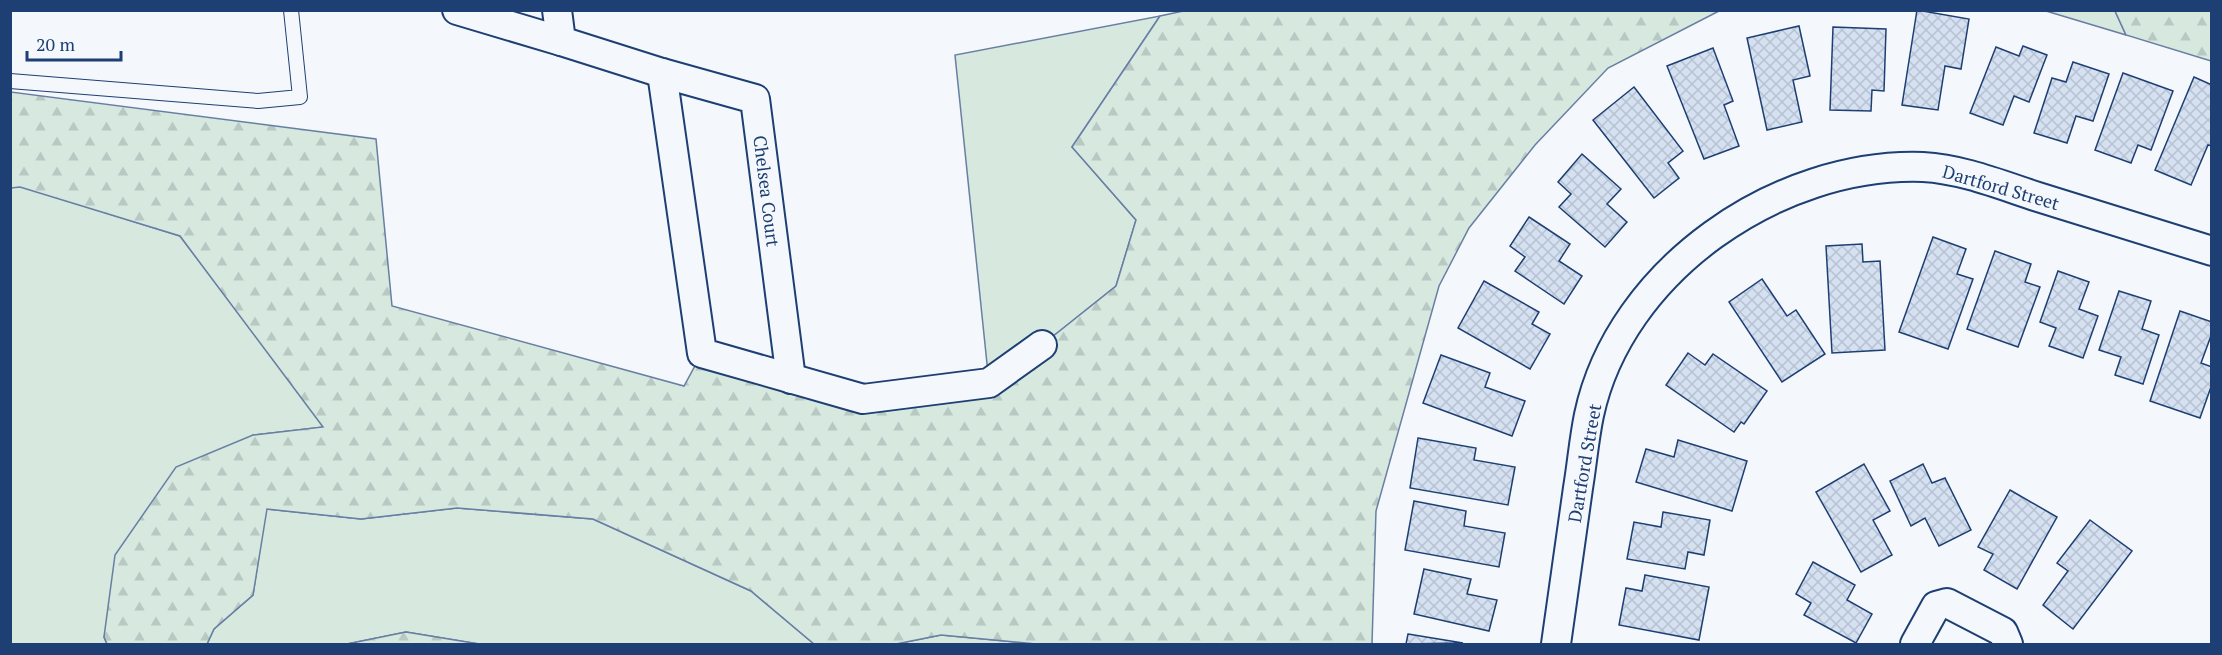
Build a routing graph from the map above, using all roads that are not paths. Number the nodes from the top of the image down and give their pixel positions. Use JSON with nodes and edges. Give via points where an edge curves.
{"nodes":[{"id":1,"x":291,"y":10,"type":"edge"},
{"id":2,"x":457,"y":10,"type":"edge"},
{"id":3,"x":557,"y":10,"type":"edge"},
{"id":4,"x":561,"y":40,"type":"junction"},
{"id":5,"x":662,"y":74,"type":"junction"},
{"id":6,"x":10,"y":81,"type":"edge"},
{"id":7,"x":2211,"y":251,"type":"edge"},
{"id":8,"x":1042,"y":345,"type":"dead end"},
{"id":9,"x":791,"y":379,"type":"junction"},
{"id":10,"x":1556,"y":645,"type":"edge"},
{"id":11,"x":1915,"y":645,"type":"edge"},
{"id":12,"x":2008,"y":645,"type":"edge"}],
"edges":[{"from":1,"to":6,"type":"lane","via":[[300,98],[258,101]]},
{"from":2,"to":4,"type":"street","name":"Chelsea Court"},
{"from":3,"to":4,"type":"street"},
{"from":4,"to":5,"type":"street","name":"Chelsea Court"},
{"from":5,"to":9,"type":"street","via":[[702,353]]},
{"from":5,"to":9,"type":"street","name":"Chelsea Court","via":[[755,99]]},
{"from":7,"to":10,"type":"street","name":"Dartford Street","via":[[2001,185],[1924,167],[1865,172],[1805,185],[1749,212],[1675,264],[1646,300],[1610,358],[1589,414]]},
{"from":8,"to":9,"type":"street","via":[[989,383],[863,399]]},
{"from":11,"to":12,"type":"street","via":[[1936,606],[1947,603],[2003,632]]}]}
